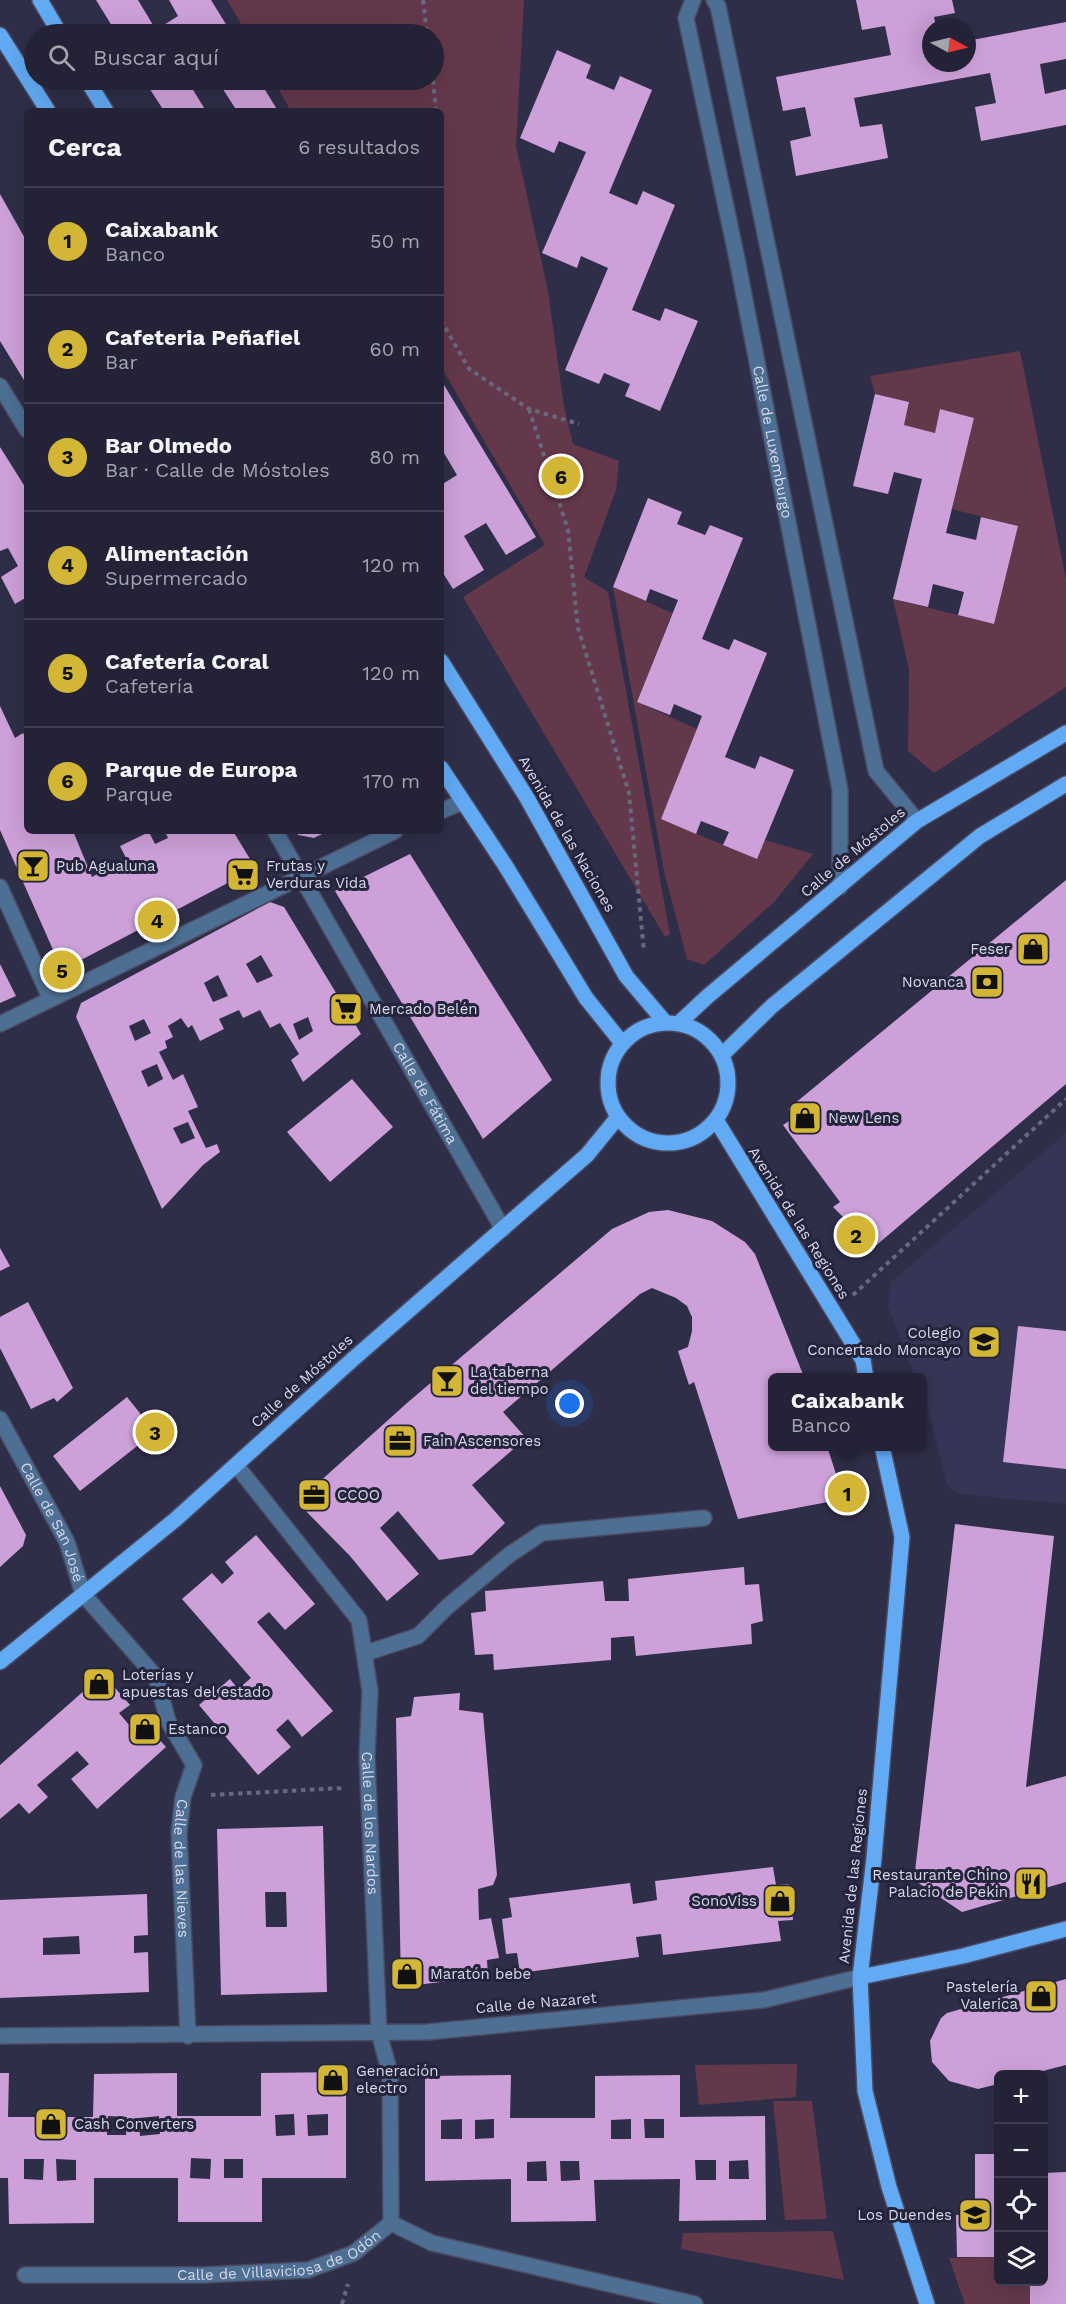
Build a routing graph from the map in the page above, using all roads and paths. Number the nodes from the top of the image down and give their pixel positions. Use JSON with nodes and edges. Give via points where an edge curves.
{"nodes":[{"id":1,"x":40,"y":0,"type":"edge"},
{"id":2,"x":423,"y":0,"type":"edge"},
{"id":3,"x":693,"y":0,"type":"edge"},
{"id":4,"x":714,"y":0,"type":"edge"},
{"id":5,"x":54,"y":24,"type":"edge"},
{"id":6,"x":426,"y":24,"type":"edge"},
{"id":7,"x":0,"y":35,"type":"edge"},
{"id":8,"x":24,"y":73,"type":"edge"},
{"id":9,"x":35,"y":90,"type":"edge"},
{"id":10,"x":93,"y":90,"type":"edge"},
{"id":11,"x":434,"y":90,"type":"edge"},
{"id":12,"x":46,"y":108,"type":"edge"},
{"id":13,"x":104,"y":108,"type":"edge"},
{"id":14,"x":436,"y":108,"type":"edge"},
{"id":15,"x":444,"y":325,"type":"edge"},
{"id":16,"x":0,"y":386,"type":"edge"},
{"id":17,"x":530,"y":409,"type":"junction"},
{"id":18,"x":579,"y":424,"type":"dead end"},
{"id":19,"x":24,"y":425,"type":"edge"},
{"id":20,"x":444,"y":666,"type":"edge"},
{"id":21,"x":1066,"y":733,"type":"edge"},
{"id":22,"x":444,"y":773,"type":"edge"},
{"id":23,"x":1066,"y":784,"type":"edge"},
{"id":24,"x":462,"y":802,"type":"junction"},
{"id":25,"x":444,"y":810,"type":"edge"},
{"id":26,"x":917,"y":821,"type":"junction"},
{"id":27,"x":277,"y":834,"type":"edge"},
{"id":28,"x":389,"y":834,"type":"edge"},
{"id":29,"x":302,"y":875,"type":"junction"},
{"id":30,"x":0,"y":886,"type":"edge"},
{"id":31,"x":840,"y":887,"type":"junction"},
{"id":32,"x":644,"y":957,"type":"dead end"},
{"id":33,"x":50,"y":998,"type":"junction"},
{"id":34,"x":672,"y":1022,"type":"junction"},
{"id":35,"x":0,"y":1024,"type":"edge"},
{"id":36,"x":622,"y":1043,"type":"junction"},
{"id":37,"x":722,"y":1055,"type":"junction"},
{"id":38,"x":1066,"y":1099,"type":"edge"},
{"id":39,"x":618,"y":1117,"type":"junction"},
{"id":40,"x":716,"y":1120,"type":"junction"},
{"id":41,"x":503,"y":1229,"type":"junction"},
{"id":42,"x":848,"y":1299,"type":"dead end"},
{"id":43,"x":866,"y":1373,"type":"edge"},
{"id":44,"x":0,"y":1419,"type":"edge"},
{"id":45,"x":883,"y":1451,"type":"edge"},
{"id":46,"x":236,"y":1465,"type":"junction"},
{"id":47,"x":704,"y":1518,"type":"dead end"},
{"id":48,"x":83,"y":1594,"type":"junction"},
{"id":49,"x":366,"y":1653,"type":"junction"},
{"id":50,"x":0,"y":1662,"type":"edge"},
{"id":51,"x":369,"y":1786,"type":"junction"},
{"id":52,"x":183,"y":1797,"type":"junction"},
{"id":53,"x":1066,"y":1929,"type":"edge"},
{"id":54,"x":860,"y":1977,"type":"junction"},
{"id":55,"x":379,"y":2033,"type":"junction"},
{"id":56,"x":0,"y":2036,"type":"edge"},
{"id":57,"x":188,"y":2036,"type":"junction"},
{"id":58,"x":391,"y":2223,"type":"junction"},
{"id":59,"x":25,"y":2275,"type":"dead end"},
{"id":60,"x":695,"y":2304,"type":"edge"},
{"id":61,"x":927,"y":2304,"type":"edge"}],
"edges":[{"from":1,"to":5,"type":"main road"},
{"from":2,"to":6,"type":"path"},
{"from":3,"to":31,"type":"street","name":"Calle de Luxemburgo","via":[[686,18],[840,789]]},
{"from":4,"to":26,"type":"street","via":[[876,771]]},
{"from":7,"to":8,"type":"main road"},
{"from":9,"to":12,"type":"main road"},
{"from":10,"to":13,"type":"main road"},
{"from":11,"to":14,"type":"path"},
{"from":15,"to":17,"type":"path","via":[[469,369]]},
{"from":16,"to":19,"type":"street"},
{"from":17,"to":18,"type":"path"},
{"from":17,"to":32,"type":"path","via":[[568,530],[578,628],[629,793]]},
{"from":20,"to":34,"type":"main road","name":"Avenida de las Naciones","via":[[527,798],[626,976]]},
{"from":21,"to":26,"type":"main road","name":"Calle de Móstoles"},
{"from":22,"to":24,"type":"main road"},
{"from":23,"to":37,"type":"main road","via":[[981,836],[772,1006]]},
{"from":24,"to":25,"type":"street"},
{"from":24,"to":36,"type":"main road","via":[[506,865],[586,998]]},
{"from":26,"to":31,"type":"main road","name":"Calle de Móstoles"},
{"from":27,"to":29,"type":"street","name":"Calle de Fátima"},
{"from":28,"to":29,"type":"street"},
{"from":29,"to":33,"type":"street"},
{"from":29,"to":41,"type":"street","name":"Calle de Fátima"},
{"from":30,"to":33,"type":"street"},
{"from":31,"to":34,"type":"main road","name":"Calle de Móstoles"},
{"from":33,"to":35,"type":"street"},
{"from":34,"to":36,"type":"main road","via":[[634,1032]]},
{"from":34,"to":37,"type":"main road","via":[[696,1029],[712,1040]]},
{"from":36,"to":39,"type":"main road","via":[[611,1060],[607,1080],[609,1099]]},
{"from":37,"to":40,"type":"main road","via":[[729,1077],[728,1089]]},
{"from":38,"to":42,"type":"path"},
{"from":39,"to":40,"type":"main road","via":[[634,1133],[655,1142],[678,1143],[699,1136]]},
{"from":39,"to":41,"type":"main road","name":"Calle de Móstoles","via":[[587,1155]]},
{"from":40,"to":43,"type":"main road","name":"Avenida de las Regiones","via":[[863,1360]]},
{"from":41,"to":46,"type":"main road","name":"Calle de Móstoles"},
{"from":44,"to":48,"type":"street","name":"Calle de San José","via":[[67,1542]]},
{"from":45,"to":54,"type":"main road","name":"Avenida de las Regiones","via":[[902,1537]]},
{"from":46,"to":48,"type":"main road","name":"Calle de Móstoles"},
{"from":46,"to":49,"type":"street","name":"Calle de los Nardos","via":[[359,1620]]},
{"from":47,"to":49,"type":"street","via":[[542,1533],[509,1555],[418,1636]]},
{"from":48,"to":50,"type":"main road","name":"Calle de Móstoles"},
{"from":48,"to":52,"type":"street","name":"Calle de las Nieves","via":[[156,1677],[168,1721],[194,1765]]},
{"from":49,"to":51,"type":"street","name":"Calle de los Nardos","via":[[370,1691]]},
{"from":51,"to":52,"type":"path"},
{"from":51,"to":55,"type":"street","name":"Calle de los Nardos"},
{"from":52,"to":57,"type":"street","name":"Calle de las Nieves","via":[[179,1833]]},
{"from":53,"to":54,"type":"main road","name":"Calle de Nazaret"},
{"from":54,"to":55,"type":"street","name":"Calle de Nazaret","via":[[764,2000]]},
{"from":54,"to":61,"type":"main road","name":"Avenida de las Regiones","via":[[865,2091],[889,2187]]},
{"from":55,"to":57,"type":"street","name":"Calle de Nazaret"},
{"from":55,"to":58,"type":"street","name":"Calle de los Nardos","via":[[390,2073]]},
{"from":56,"to":57,"type":"street","name":"Calle de Nazaret"},
{"from":58,"to":59,"type":"street","name":"Calle de Villaviciosa de Odón","via":[[354,2253],[308,2270],[202,2275]]},
{"from":58,"to":60,"type":"street","name":"Calle de Villaviciosa de Odón","via":[[432,2243]]}]}
